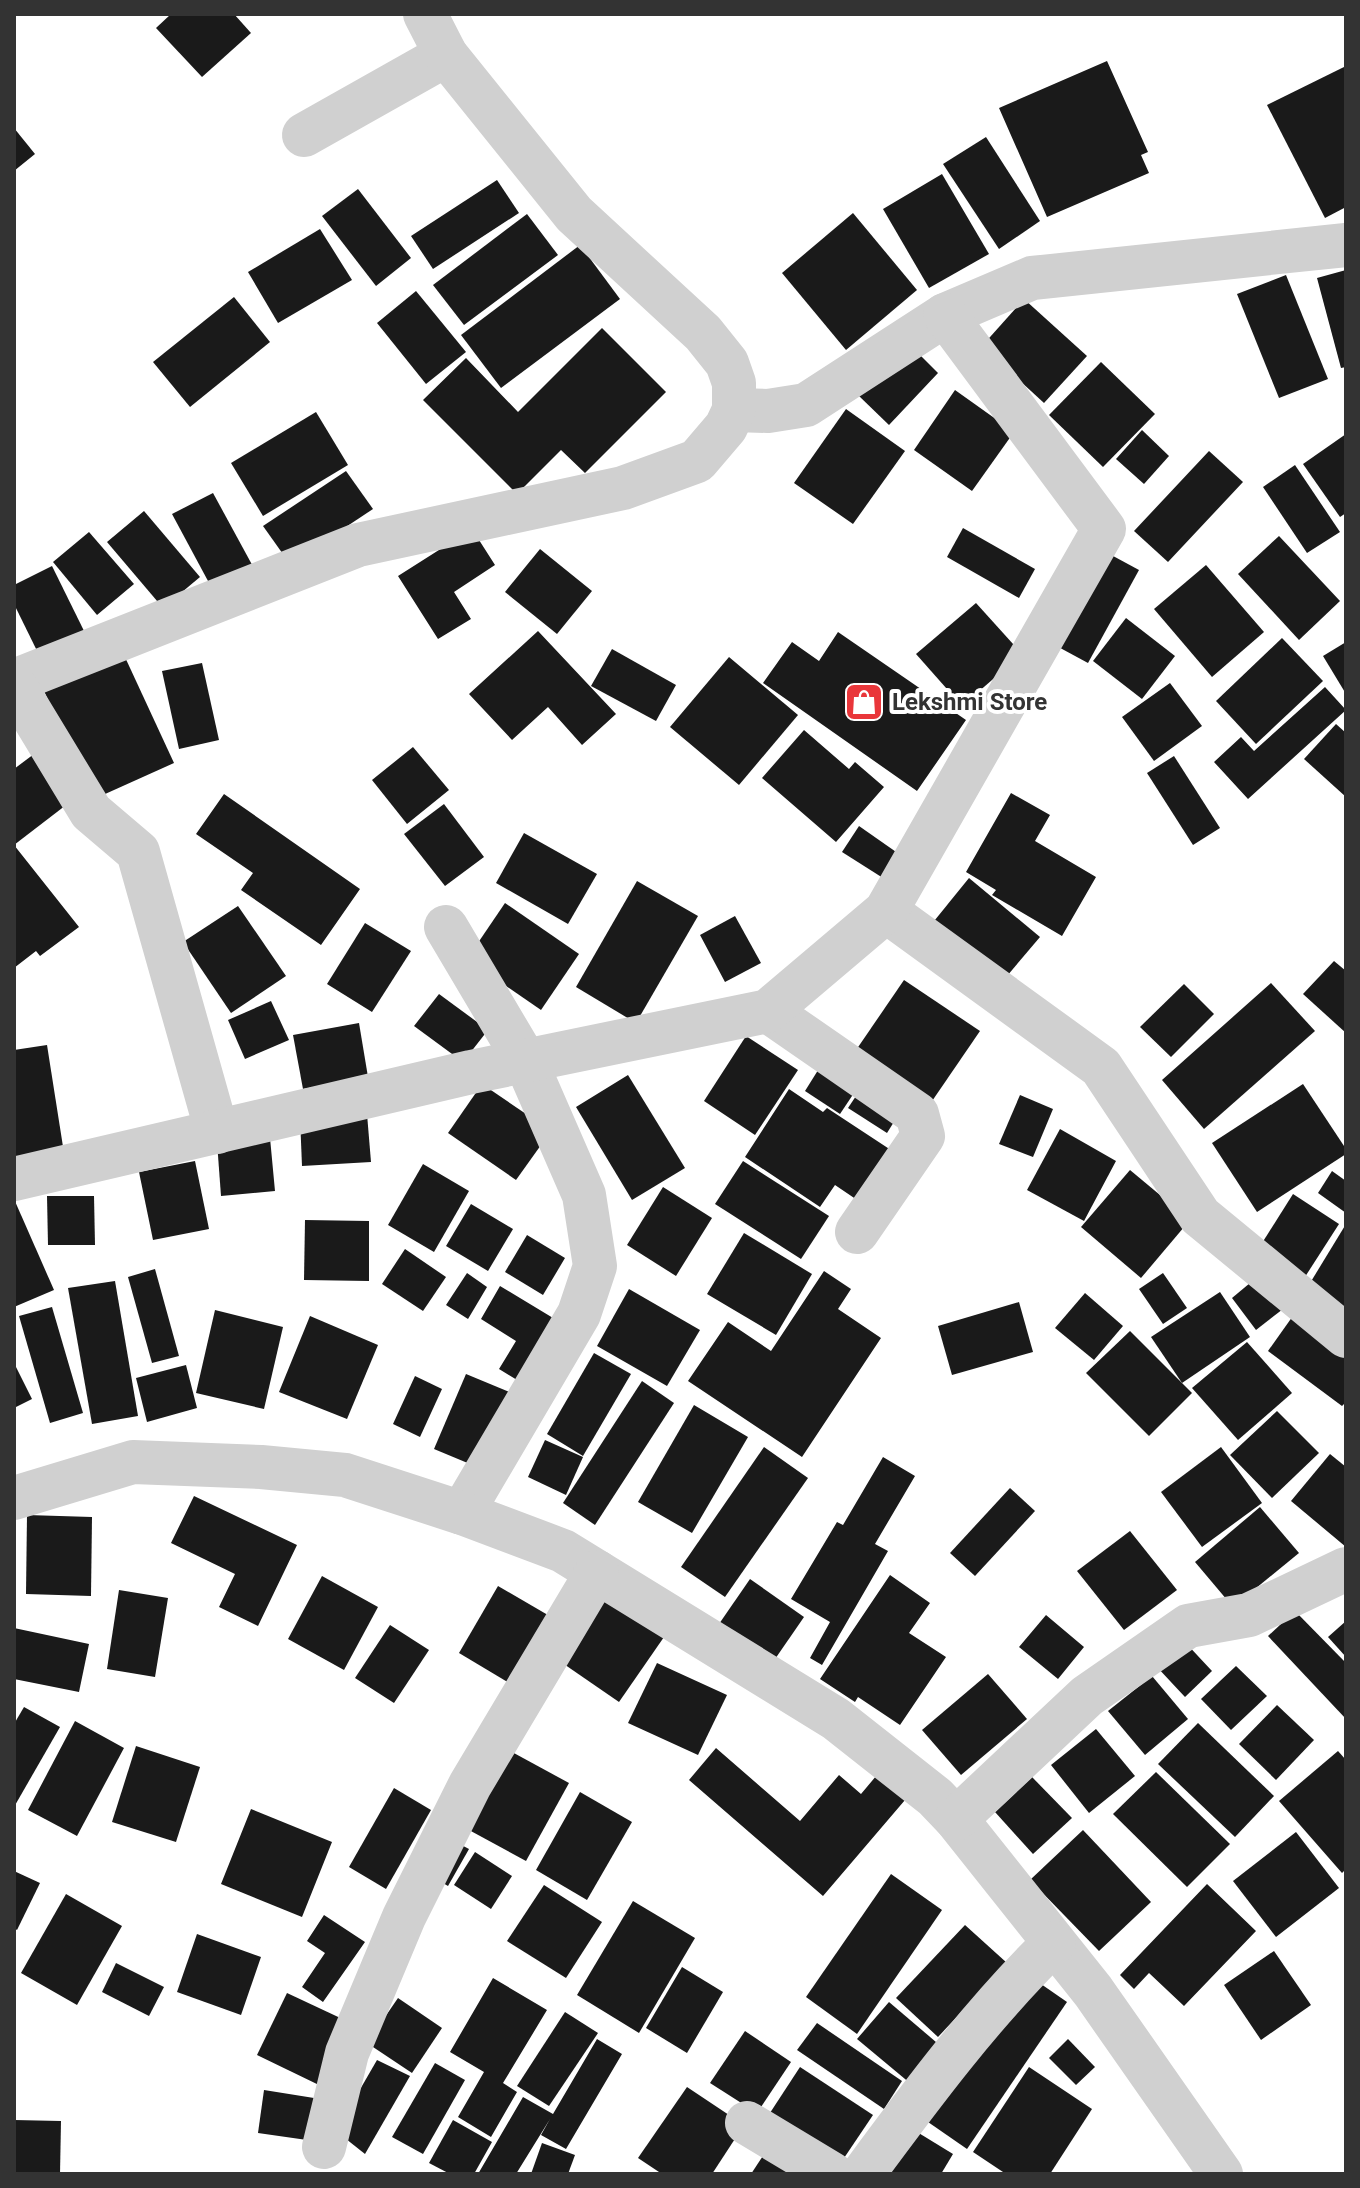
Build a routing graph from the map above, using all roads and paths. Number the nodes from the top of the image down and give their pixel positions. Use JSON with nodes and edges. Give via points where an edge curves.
{"nodes":[{"id":1,"x":425,"y":14,"type":"edge"},
{"id":2,"x":446,"y":55,"type":"junction"},
{"id":3,"x":304,"y":135,"type":"dead end"},
{"id":4,"x":1346,"y":245,"type":"edge"},
{"id":5,"x":945,"y":315,"type":"junction"},
{"id":6,"x":734,"y":410,"type":"junction"},
{"id":7,"x":14,"y":683,"type":"edge"},
{"id":8,"x":886,"y":911,"type":"junction"},
{"id":9,"x":446,"y":927,"type":"dead end"},
{"id":10,"x":768,"y":1011,"type":"junction"},
{"id":11,"x":526,"y":1062,"type":"junction"},
{"id":12,"x":217,"y":1132,"type":"junction"},
{"id":13,"x":14,"y":1179,"type":"edge"},
{"id":14,"x":857,"y":1232,"type":"dead end"},
{"id":15,"x":1346,"y":1336,"type":"edge"},
{"id":16,"x":14,"y":1498,"type":"edge"},
{"id":17,"x":462,"y":1513,"type":"junction"},
{"id":18,"x":1346,"y":1569,"type":"edge"},
{"id":19,"x":597,"y":1572,"type":"junction"},
{"id":20,"x":956,"y":1819,"type":"junction"},
{"id":21,"x":1054,"y":1943,"type":"junction"},
{"id":22,"x":747,"y":2123,"type":"dead end"},
{"id":23,"x":324,"y":2147,"type":"dead end"},
{"id":24,"x":832,"y":2174,"type":"edge"},
{"id":25,"x":863,"y":2174,"type":"edge"},
{"id":26,"x":1221,"y":2174,"type":"edge"}],
"edges":[{"from":1,"to":2,"type":"street"},
{"from":2,"to":3,"type":"street"},
{"from":2,"to":6,"type":"street","via":[[574,214],[703,333],[727,363]]},
{"from":4,"to":5,"type":"street","via":[[1032,278]]},
{"from":5,"to":6,"type":"street","via":[[806,405]]},
{"from":5,"to":8,"type":"street","via":[[1104,529]]},
{"from":6,"to":7,"type":"street","via":[[697,461],[623,488],[358,545]]},
{"from":7,"to":12,"type":"street","via":[[91,812],[138,852]]},
{"from":8,"to":10,"type":"street"},
{"from":8,"to":15,"type":"street","via":[[1101,1067],[1200,1216]]},
{"from":9,"to":11,"type":"street"},
{"from":10,"to":11,"type":"street"},
{"from":10,"to":14,"type":"street","via":[[917,1114],[923,1136]]},
{"from":11,"to":12,"type":"street"},
{"from":11,"to":17,"type":"street","via":[[584,1195],[595,1266],[579,1314]]},
{"from":12,"to":13,"type":"street"},
{"from":16,"to":17,"type":"street","via":[[133,1462],[345,1475]]},
{"from":17,"to":19,"type":"street","via":[[563,1551]]},
{"from":18,"to":20,"type":"street","via":[[1249,1615],[1188,1626],[1087,1696]]},
{"from":19,"to":20,"type":"street","via":[[836,1719]]},
{"from":19,"to":23,"type":"street","via":[[470,1785],[404,1917],[347,2053]]},
{"from":20,"to":21,"type":"street"},
{"from":21,"to":25,"type":"street","via":[[1022,1974]]},
{"from":21,"to":26,"type":"street"},
{"from":22,"to":24,"type":"street"}]}
